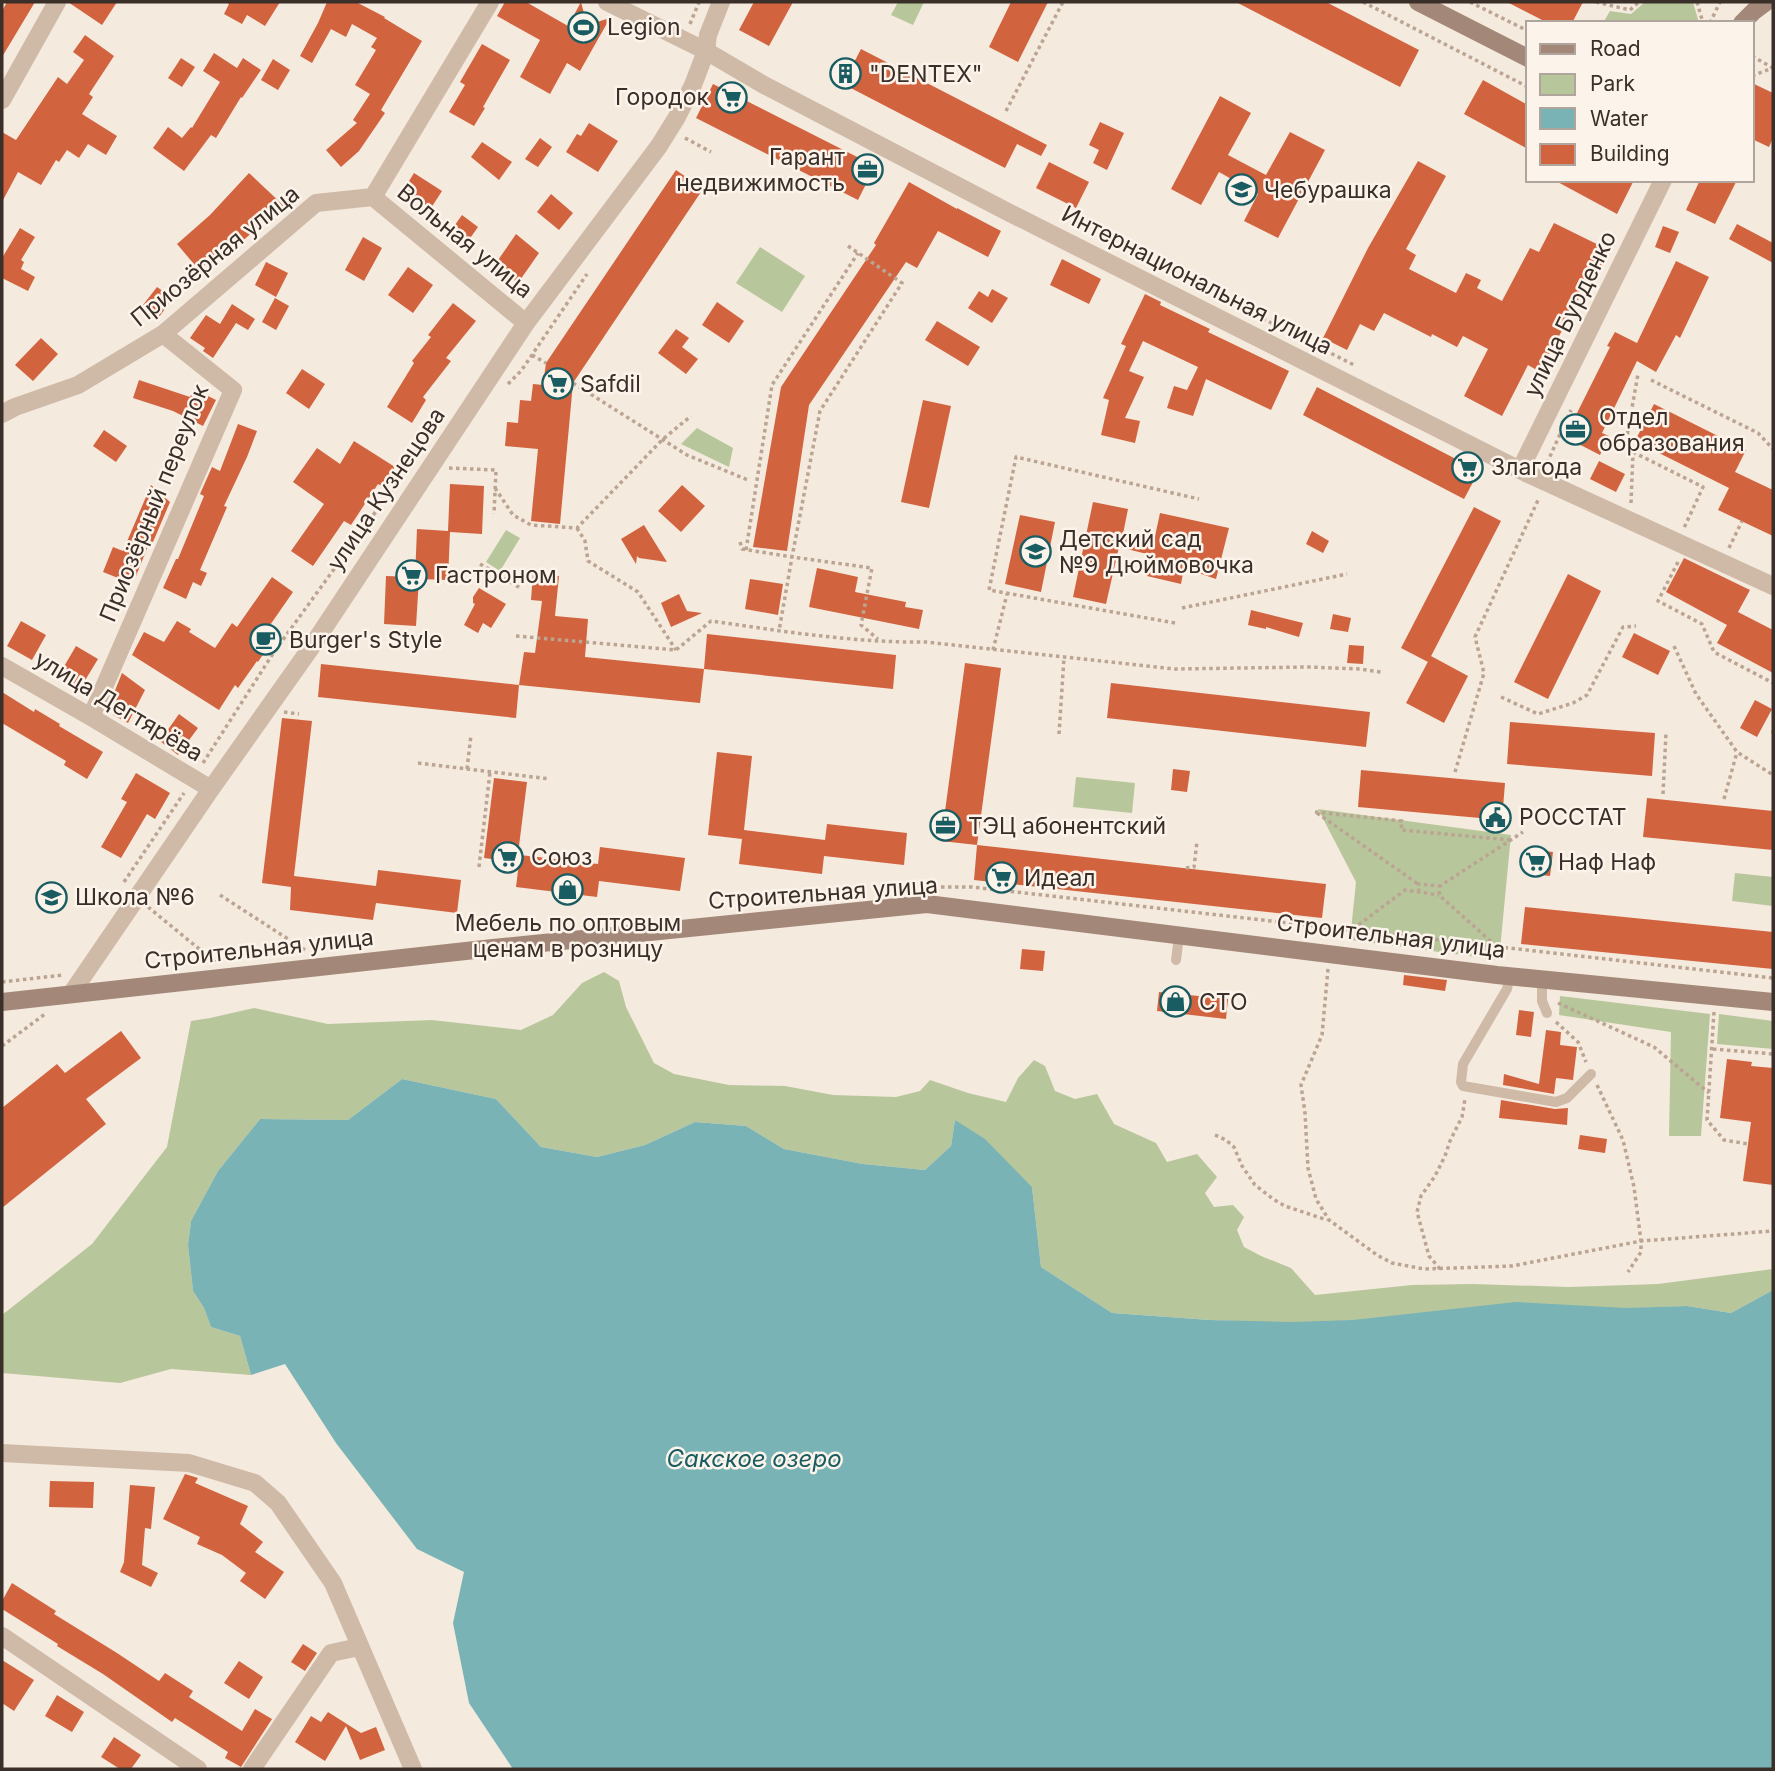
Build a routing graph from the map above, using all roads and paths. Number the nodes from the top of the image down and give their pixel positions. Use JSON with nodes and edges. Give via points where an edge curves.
{"nodes":[{"id":1,"x":57,"y":2,"type":"edge"},
{"id":2,"x":490,"y":2,"type":"edge"},
{"id":3,"x":607,"y":2,"type":"edge"},
{"id":4,"x":699,"y":2,"type":"edge"},
{"id":5,"x":721,"y":2,"type":"edge"},
{"id":6,"x":1063,"y":2,"type":"edge"},
{"id":7,"x":1363,"y":2,"type":"edge"},
{"id":8,"x":1418,"y":2,"type":"edge"},
{"id":9,"x":1470,"y":2,"type":"edge"},
{"id":10,"x":1596,"y":2,"type":"edge"},
{"id":11,"x":1639,"y":2,"type":"edge"},
{"id":12,"x":1697,"y":2,"type":"edge"},
{"id":13,"x":1720,"y":2,"type":"edge"},
{"id":14,"x":1766,"y":2,"type":"edge"},
{"id":15,"x":1702,"y":21,"type":"edge"},
{"id":16,"x":1711,"y":21,"type":"edge"},
{"id":17,"x":1744,"y":21,"type":"edge"},
{"id":18,"x":690,"y":24,"type":"dead end"},
{"id":19,"x":1526,"y":30,"type":"edge"},
{"id":20,"x":706,"y":51,"type":"junction"},
{"id":21,"x":1526,"y":57,"type":"edge"},
{"id":22,"x":1754,"y":57,"type":"edge"},
{"id":23,"x":1773,"y":68,"type":"edge"},
{"id":24,"x":1754,"y":75,"type":"edge"},
{"id":25,"x":1526,"y":86,"type":"edge"},
{"id":26,"x":2,"y":100,"type":"edge"},
{"id":27,"x":1006,"y":111,"type":"dead end"},
{"id":28,"x":680,"y":135,"type":"dead end"},
{"id":29,"x":711,"y":152,"type":"dead end"},
{"id":30,"x":1661,"y":182,"type":"edge"},
{"id":31,"x":373,"y":197,"type":"junction"},
{"id":32,"x":848,"y":246,"type":"dead end"},
{"id":33,"x":858,"y":253,"type":"junction"},
{"id":34,"x":1235,"y":305,"type":"dead end"},
{"id":35,"x":526,"y":323,"type":"junction"},
{"id":36,"x":163,"y":334,"type":"junction"},
{"id":37,"x":532,"y":355,"type":"dead end"},
{"id":38,"x":546,"y":363,"type":"dead end"},
{"id":39,"x":1362,"y":369,"type":"dead end"},
{"id":40,"x":1638,"y":374,"type":"dead end"},
{"id":41,"x":1651,"y":380,"type":"dead end"},
{"id":42,"x":573,"y":383,"type":"dead end"},
{"id":43,"x":2,"y":414,"type":"edge"},
{"id":44,"x":691,"y":416,"type":"dead end"},
{"id":45,"x":663,"y":439,"type":"junction"},
{"id":46,"x":1773,"y":449,"type":"edge"},
{"id":47,"x":1633,"y":452,"type":"junction"},
{"id":48,"x":453,"y":459,"type":"dead end"},
{"id":49,"x":1520,"y":470,"type":"junction"},
{"id":50,"x":748,"y":480,"type":"dead end"},
{"id":51,"x":495,"y":488,"type":"junction"},
{"id":52,"x":1541,"y":492,"type":"dead end"},
{"id":53,"x":1199,"y":499,"type":"dead end"},
{"id":54,"x":1631,"y":504,"type":"dead end"},
{"id":55,"x":494,"y":514,"type":"dead end"},
{"id":56,"x":1742,"y":521,"type":"dead end"},
{"id":57,"x":577,"y":528,"type":"junction"},
{"id":58,"x":1684,"y":528,"type":"dead end"},
{"id":59,"x":740,"y":542,"type":"dead end"},
{"id":60,"x":1729,"y":548,"type":"dead end"},
{"id":61,"x":746,"y":550,"type":"junction"},
{"id":62,"x":792,"y":556,"type":"junction"},
{"id":63,"x":1681,"y":556,"type":"dead end"},
{"id":64,"x":480,"y":564,"type":"dead end"},
{"id":65,"x":1347,"y":574,"type":"dead end"},
{"id":66,"x":1773,"y":586,"type":"edge"},
{"id":67,"x":522,"y":589,"type":"dead end"},
{"id":68,"x":1007,"y":594,"type":"junction"},
{"id":69,"x":1182,"y":608,"type":"dead end"},
{"id":70,"x":1175,"y":624,"type":"dead end"},
{"id":71,"x":1636,"y":626,"type":"dead end"},
{"id":72,"x":779,"y":631,"type":"junction"},
{"id":73,"x":516,"y":636,"type":"dead end"},
{"id":74,"x":880,"y":641,"type":"junction"},
{"id":75,"x":1674,"y":646,"type":"dead end"},
{"id":76,"x":676,"y":650,"type":"junction"},
{"id":77,"x":993,"y":650,"type":"junction"},
{"id":78,"x":1064,"y":658,"type":"junction"},
{"id":79,"x":2,"y":666,"type":"edge"},
{"id":80,"x":1381,"y":672,"type":"dead end"},
{"id":81,"x":1773,"y":682,"type":"edge"},
{"id":82,"x":1502,"y":697,"type":"dead end"},
{"id":83,"x":287,"y":701,"type":"dead end"},
{"id":84,"x":299,"y":715,"type":"dead end"},
{"id":85,"x":91,"y":717,"type":"junction"},
{"id":86,"x":1773,"y":730,"type":"edge"},
{"id":87,"x":1667,"y":733,"type":"dead end"},
{"id":88,"x":1059,"y":734,"type":"dead end"},
{"id":89,"x":471,"y":735,"type":"dead end"},
{"id":90,"x":1773,"y":736,"type":"edge"},
{"id":91,"x":1737,"y":752,"type":"junction"},
{"id":92,"x":418,"y":763,"type":"dead end"},
{"id":93,"x":467,"y":769,"type":"junction"},
{"id":94,"x":490,"y":772,"type":"junction"},
{"id":95,"x":1455,"y":772,"type":"dead end"},
{"id":96,"x":1773,"y":775,"type":"edge"},
{"id":97,"x":550,"y":779,"type":"dead end"},
{"id":98,"x":187,"y":788,"type":"dead end"},
{"id":99,"x":211,"y":789,"type":"junction"},
{"id":100,"x":1663,"y":794,"type":"dead end"},
{"id":101,"x":1724,"y":799,"type":"dead end"},
{"id":102,"x":1522,"y":832,"type":"dead end"},
{"id":103,"x":1511,"y":840,"type":"junction"},
{"id":104,"x":1197,"y":841,"type":"dead end"},
{"id":105,"x":478,"y":867,"type":"dead end"},
{"id":106,"x":1186,"y":869,"type":"dead end"},
{"id":107,"x":127,"y":877,"type":"dead end"},
{"id":108,"x":1418,"y":884,"type":"junction"},
{"id":109,"x":1440,"y":886,"type":"junction"},
{"id":110,"x":1419,"y":892,"type":"junction"},
{"id":111,"x":220,"y":895,"type":"dead end"},
{"id":112,"x":1440,"y":895,"type":"junction"},
{"id":113,"x":1183,"y":903,"type":"dead end"},
{"id":114,"x":146,"y":905,"type":"dead end"},
{"id":115,"x":1182,"y":911,"type":"dead end"},
{"id":116,"x":1352,"y":930,"type":"dead end"},
{"id":117,"x":1179,"y":936,"type":"junction"},
{"id":118,"x":1498,"y":948,"type":"dead end"},
{"id":119,"x":1504,"y":949,"type":"dead end"},
{"id":120,"x":1329,"y":954,"type":"junction"},
{"id":121,"x":297,"y":955,"type":"dead end"},
{"id":122,"x":1176,"y":960,"type":"dead end"},
{"id":123,"x":203,"y":965,"type":"dead end"},
{"id":124,"x":72,"y":974,"type":"dead end"},
{"id":125,"x":1510,"y":975,"type":"junction"},
{"id":126,"x":1773,"y":978,"type":"edge"},
{"id":127,"x":2,"y":982,"type":"edge"},
{"id":128,"x":1542,"y":985,"type":"junction"},
{"id":129,"x":71,"y":994,"type":"junction"},
{"id":130,"x":1773,"y":1002,"type":"edge"},
{"id":131,"x":2,"y":1003,"type":"edge"},
{"id":132,"x":1547,"y":1013,"type":"joint"},
{"id":133,"x":45,"y":1014,"type":"dead end"},
{"id":134,"x":1714,"y":1017,"type":"dead end"},
{"id":135,"x":2,"y":1046,"type":"edge"},
{"id":136,"x":1712,"y":1049,"type":"junction"},
{"id":137,"x":1773,"y":1054,"type":"edge"},
{"id":138,"x":1591,"y":1074,"type":"junction"},
{"id":139,"x":1467,"y":1088,"type":"junction"},
{"id":140,"x":1709,"y":1093,"type":"junction"},
{"id":141,"x":1215,"y":1135,"type":"dead end"},
{"id":142,"x":1748,"y":1144,"type":"dead end"},
{"id":143,"x":1329,"y":1220,"type":"junction"},
{"id":144,"x":1773,"y":1231,"type":"edge"},
{"id":145,"x":1641,"y":1241,"type":"junction"},
{"id":146,"x":1440,"y":1269,"type":"junction"},
{"id":147,"x":1628,"y":1272,"type":"dead end"},
{"id":148,"x":2,"y":1453,"type":"edge"},
{"id":149,"x":2,"y":1636,"type":"edge"},
{"id":150,"x":359,"y":1647,"type":"junction"},
{"id":151,"x":198,"y":1769,"type":"edge"},
{"id":152,"x":251,"y":1769,"type":"edge"},
{"id":153,"x":413,"y":1769,"type":"edge"}],
"edges":[{"from":1,"to":26,"type":"street"},
{"from":2,"to":31,"type":"street"},
{"from":3,"to":20,"type":"street","name":"Интернациональная улица"},
{"from":4,"to":18,"type":"path"},
{"from":5,"to":20,"type":"street","name":"улица Кузнецова"},
{"from":6,"to":27,"type":"path"},
{"from":7,"to":25,"type":"path"},
{"from":8,"to":21,"type":"street"},
{"from":9,"to":19,"type":"path"},
{"from":10,"to":11,"type":"path","via":[[1630,10]]},
{"from":12,"to":15,"type":"path"},
{"from":13,"to":16,"type":"path"},
{"from":14,"to":17,"type":"street"},
{"from":20,"to":35,"type":"street","name":"улица Кузнецова","via":[[683,106],[659,146]]},
{"from":20,"to":49,"type":"street","name":"Интернациональная улица","via":[[1004,210]]},
{"from":22,"to":23,"type":"path"},
{"from":23,"to":24,"type":"path"},
{"from":28,"to":29,"type":"path"},
{"from":30,"to":49,"type":"street","name":"улица Бурденко"},
{"from":31,"to":35,"type":"street","name":"Вольная улица"},
{"from":31,"to":36,"type":"street","name":"Приозёрная улица","via":[[316,203]]},
{"from":32,"to":33,"type":"path"},
{"from":33,"to":61,"type":"path","via":[[772,385]]},
{"from":33,"to":62,"type":"path","via":[[902,283],[820,411]]},
{"from":34,"to":39,"type":"path"},
{"from":35,"to":99,"type":"street","name":"улица Кузнецова","via":[[310,649]]},
{"from":36,"to":43,"type":"street","name":"Приозёрная улица","via":[[78,385]]},
{"from":36,"to":85,"type":"street","name":"Приозёрный переулок","via":[[233,390]]},
{"from":37,"to":38,"type":"path"},
{"from":40,"to":47,"type":"path","via":[[1628,436]]},
{"from":41,"to":46,"type":"path","via":[[1758,433]]},
{"from":42,"to":45,"type":"path"},
{"from":44,"to":45,"type":"path"},
{"from":45,"to":50,"type":"path","via":[[687,455]]},
{"from":45,"to":57,"type":"path"},
{"from":47,"to":54,"type":"path"},
{"from":47,"to":58,"type":"path","via":[[1703,487]]},
{"from":48,"to":51,"type":"path","via":[[447,468],[496,470]]},
{"from":49,"to":66,"type":"street","name":"Интернациональная улица"},
{"from":51,"to":55,"type":"path"},
{"from":51,"to":57,"type":"path","via":[[513,515],[531,524]]},
{"from":52,"to":95,"type":"path","via":[[1475,637],[1484,673]]},
{"from":53,"to":68,"type":"path","via":[[1016,457],[989,590]]},
{"from":56,"to":60,"type":"path"},
{"from":57,"to":76,"type":"path","via":[[588,561],[638,592]]},
{"from":59,"to":61,"type":"path"},
{"from":61,"to":62,"type":"path"},
{"from":62,"to":72,"type":"path"},
{"from":62,"to":74,"type":"path","via":[[872,568],[861,625]]},
{"from":63,"to":81,"type":"path","via":[[1658,601],[1702,624],[1714,652]]},
{"from":64,"to":67,"type":"path"},
{"from":65,"to":69,"type":"path"},
{"from":68,"to":70,"type":"path"},
{"from":68,"to":77,"type":"path"},
{"from":71,"to":82,"type":"path","via":[[1623,627],[1587,695],[1573,703],[1538,714]]},
{"from":72,"to":74,"type":"path"},
{"from":72,"to":76,"type":"path","via":[[711,621]]},
{"from":73,"to":76,"type":"path"},
{"from":74,"to":77,"type":"path"},
{"from":75,"to":91,"type":"path","via":[[1696,694]]},
{"from":77,"to":78,"type":"path"},
{"from":78,"to":80,"type":"path","via":[[1175,669],[1308,667]]},
{"from":78,"to":88,"type":"path"},
{"from":79,"to":85,"type":"street","name":"улица Дегтярёва"},
{"from":83,"to":84,"type":"path","via":[[279,712]]},
{"from":85,"to":99,"type":"street","name":"улица Дегтярёва"},
{"from":86,"to":90,"type":"path"},
{"from":87,"to":100,"type":"path"},
{"from":89,"to":93,"type":"path"},
{"from":91,"to":96,"type":"path"},
{"from":91,"to":101,"type":"path"},
{"from":92,"to":93,"type":"path"},
{"from":93,"to":94,"type":"path"},
{"from":94,"to":97,"type":"path"},
{"from":94,"to":105,"type":"path"},
{"from":98,"to":107,"type":"path"},
{"from":99,"to":129,"type":"street","name":"улица Кузнецова"},
{"from":102,"to":103,"type":"path"},
{"from":103,"to":108,"type":"path","via":[[1401,830],[1402,821],[1315,812]]},
{"from":103,"to":109,"type":"path"},
{"from":104,"to":106,"type":"path","via":[[1194,867]]},
{"from":108,"to":109,"type":"path"},
{"from":108,"to":110,"type":"path"},
{"from":109,"to":112,"type":"path"},
{"from":110,"to":112,"type":"path"},
{"from":110,"to":116,"type":"path","via":[[1405,890]]},
{"from":111,"to":121,"type":"path","via":[[310,953]]},
{"from":112,"to":118,"type":"path"},
{"from":113,"to":115,"type":"path"},
{"from":114,"to":123,"type":"path","via":[[217,963]]},
{"from":117,"to":120,"type":"street","name":"Строительная улица"},
{"from":117,"to":122,"type":"lane"},
{"from":117,"to":129,"type":"street","name":"Строительная улица","via":[[926,904]]},
{"from":119,"to":126,"type":"path"},
{"from":120,"to":125,"type":"street","name":"Строительная улица"},
{"from":120,"to":143,"type":"path","via":[[1322,1035],[1301,1085],[1308,1168],[1316,1199]]},
{"from":124,"to":127,"type":"path"},
{"from":125,"to":128,"type":"street","name":"Строительная улица"},
{"from":125,"to":139,"type":"lane","via":[[1507,989],[1463,1063],[1461,1082]]},
{"from":128,"to":130,"type":"street","name":"Строительная улица"},
{"from":128,"to":132,"type":"lane"},
{"from":128,"to":140,"type":"path","via":[[1557,1003],[1654,1047]]},
{"from":129,"to":131,"type":"street","name":"Строительная улица"},
{"from":132,"to":138,"type":"path","via":[[1578,1042]]},
{"from":133,"to":135,"type":"path"},
{"from":134,"to":136,"type":"path"},
{"from":136,"to":137,"type":"path"},
{"from":136,"to":140,"type":"path"},
{"from":138,"to":139,"type":"lane","via":[[1567,1098],[1556,1102]]},
{"from":138,"to":145,"type":"path","via":[[1623,1140]]},
{"from":139,"to":146,"type":"path","via":[[1462,1117],[1417,1212],[1429,1256]]},
{"from":140,"to":142,"type":"path","via":[[1707,1119],[1724,1140]]},
{"from":141,"to":143,"type":"path","via":[[1234,1147],[1255,1185],[1273,1199]]},
{"from":143,"to":146,"type":"path","via":[[1392,1264]]},
{"from":144,"to":145,"type":"path"},
{"from":145,"to":146,"type":"path","via":[[1512,1265]]},
{"from":145,"to":147,"type":"path","via":[[1641,1252]]},
{"from":148,"to":150,"type":"street","via":[[189,1464],[255,1483],[278,1503],[333,1583]]},
{"from":149,"to":151,"type":"street"},
{"from":150,"to":152,"type":"street","via":[[331,1653]]},
{"from":150,"to":153,"type":"street"}]}
